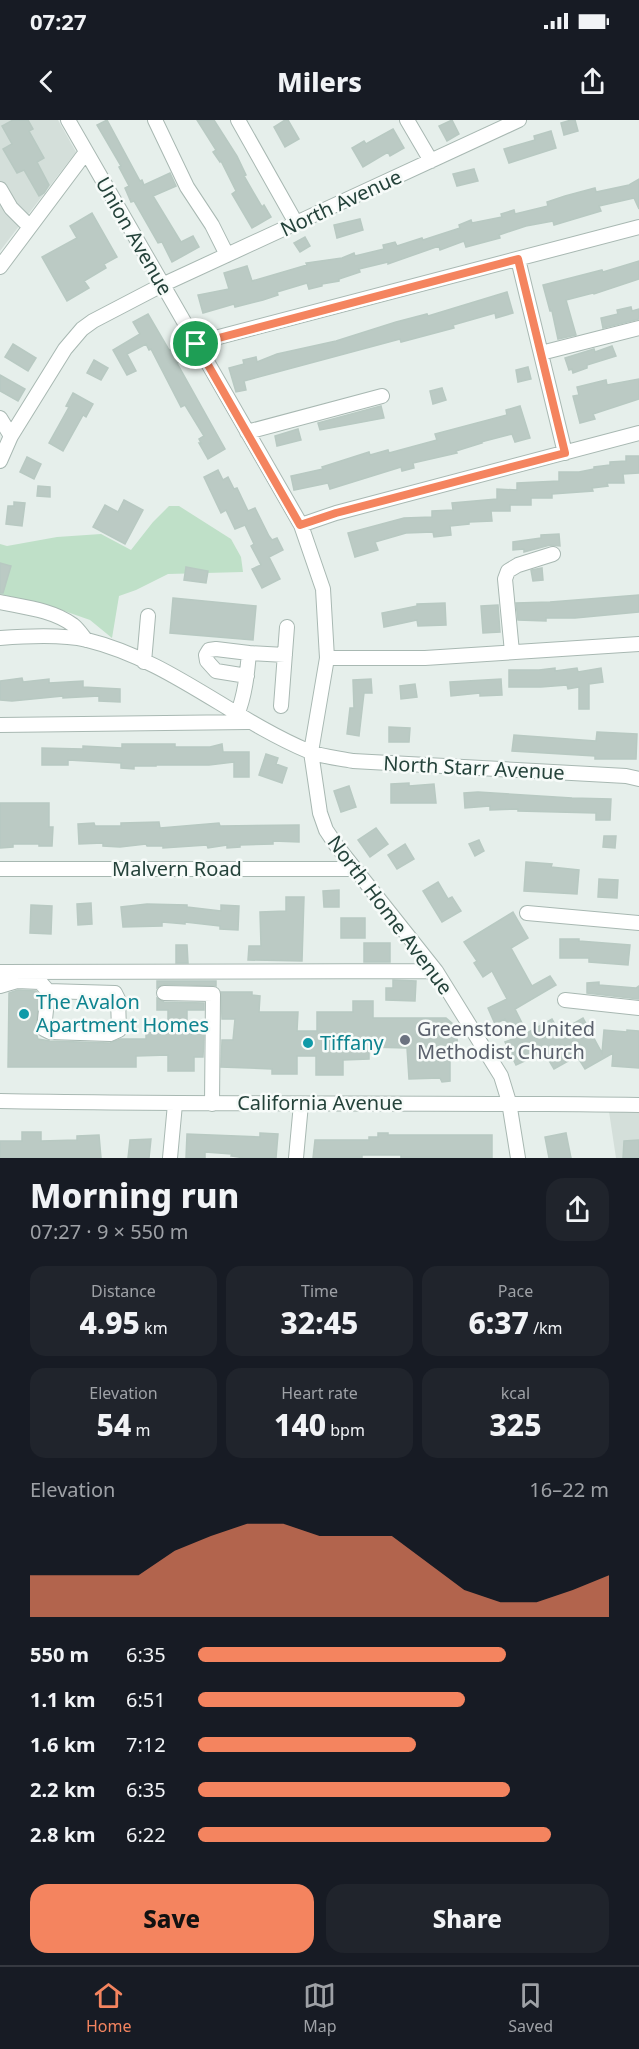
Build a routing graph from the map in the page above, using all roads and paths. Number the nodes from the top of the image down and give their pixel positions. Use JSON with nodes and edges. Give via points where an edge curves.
{"nodes":[{"id":1,"x":68,"y":120,"type":"edge"},
{"id":2,"x":155,"y":120,"type":"edge"},
{"id":3,"x":238,"y":120,"type":"edge"},
{"id":4,"x":407,"y":120,"type":"edge"},
{"id":5,"x":519,"y":120,"type":"edge"},
{"id":6,"x":87,"y":152,"type":"junction"},
{"id":7,"x":431,"y":161,"type":"junction"},
{"id":8,"x":0,"y":189,"type":"edge"},
{"id":9,"x":296,"y":223,"type":"junction"},
{"id":10,"x":30,"y":227,"type":"junction"},
{"id":11,"x":639,"y":227,"type":"edge"},
{"id":12,"x":227,"y":255,"type":"junction"},
{"id":13,"x":518,"y":259,"type":"junction"},
{"id":14,"x":2,"y":262,"type":"edge"},
{"id":15,"x":162,"y":285,"type":"junction"},
{"id":16,"x":639,"y":328,"type":"edge"},
{"id":17,"x":196,"y":344,"type":"junction"},
{"id":18,"x":541,"y":353,"type":"junction"},
{"id":19,"x":382,"y":396,"type":"dead end"},
{"id":20,"x":0,"y":418,"type":"edge"},
{"id":21,"x":247,"y":432,"type":"junction"},
{"id":22,"x":639,"y":433,"type":"edge"},
{"id":23,"x":11,"y":436,"type":"junction"},
{"id":24,"x":565,"y":453,"type":"junction"},
{"id":25,"x":0,"y":461,"type":"edge"},
{"id":26,"x":300,"y":525,"type":"junction"},
{"id":27,"x":554,"y":554,"type":"dead end"},
{"id":28,"x":0,"y":602,"type":"edge"},
{"id":29,"x":148,"y":616,"type":"dead end"},
{"id":30,"x":287,"y":627,"type":"dead end"},
{"id":31,"x":0,"y":638,"type":"edge"},
{"id":32,"x":86,"y":640,"type":"junction"},
{"id":33,"x":639,"y":644,"type":"edge"},
{"id":34,"x":512,"y":652,"type":"junction"},
{"id":35,"x":249,"y":653,"type":"junction"},
{"id":36,"x":285,"y":655,"type":"junction"},
{"id":37,"x":327,"y":658,"type":"junction"},
{"id":38,"x":144,"y":662,"type":"junction"},
{"id":39,"x":247,"y":676,"type":"junction"},
{"id":40,"x":281,"y":706,"type":"dead end"},
{"id":41,"x":243,"y":719,"type":"junction"},
{"id":42,"x":0,"y":725,"type":"edge"},
{"id":43,"x":310,"y":752,"type":"junction"},
{"id":44,"x":639,"y":779,"type":"edge"},
{"id":45,"x":0,"y":869,"type":"edge"},
{"id":46,"x":354,"y":869,"type":"junction"},
{"id":47,"x":527,"y":913,"type":"dead end"},
{"id":48,"x":639,"y":923,"type":"edge"},
{"id":49,"x":436,"y":971,"type":"junction"},
{"id":50,"x":0,"y":972,"type":"edge"},
{"id":51,"x":0,"y":986,"type":"edge"},
{"id":52,"x":48,"y":991,"type":"junction"},
{"id":53,"x":164,"y":993,"type":"dead end"},
{"id":54,"x":565,"y":1000,"type":"dead end"},
{"id":55,"x":639,"y":1008,"type":"edge"},
{"id":56,"x":0,"y":1101,"type":"edge"},
{"id":57,"x":509,"y":1102,"type":"junction"},
{"id":58,"x":175,"y":1104,"type":"junction"},
{"id":59,"x":212,"y":1104,"type":"junction"},
{"id":60,"x":301,"y":1104,"type":"junction"},
{"id":61,"x":639,"y":1105,"type":"edge"},
{"id":62,"x":170,"y":1158,"type":"edge"},
{"id":63,"x":296,"y":1158,"type":"edge"},
{"id":64,"x":518,"y":1158,"type":"edge"}],
"edges":[{"from":1,"to":6,"type":"street","name":"Union Avenue"},
{"from":2,"to":12,"type":"street","via":[[187,187]]},
{"from":3,"to":9,"type":"street"},
{"from":4,"to":7,"type":"street"},
{"from":5,"to":7,"type":"street","name":"North Avenue"},
{"from":6,"to":10,"type":"street"},
{"from":6,"to":15,"type":"street","name":"Union Avenue"},
{"from":7,"to":9,"type":"street","name":"North Avenue"},
{"from":8,"to":10,"type":"street"},
{"from":9,"to":12,"type":"street","name":"North Avenue"},
{"from":10,"to":14,"type":"street"},
{"from":11,"to":13,"type":"street"},
{"from":12,"to":15,"type":"street","name":"North Avenue"},
{"from":13,"to":17,"type":"street"},
{"from":13,"to":18,"type":"street"},
{"from":15,"to":17,"type":"street","name":"Union Avenue"},
{"from":15,"to":23,"type":"street","name":"North Avenue","via":[[82,328]]},
{"from":16,"to":18,"type":"street"},
{"from":17,"to":21,"type":"street","name":"Union Avenue"},
{"from":18,"to":24,"type":"street"},
{"from":19,"to":21,"type":"street"},
{"from":20,"to":23,"type":"street"},
{"from":21,"to":26,"type":"street","name":"Union Avenue"},
{"from":22,"to":24,"type":"street"},
{"from":23,"to":25,"type":"street","name":"North Avenue"},
{"from":24,"to":26,"type":"street"},
{"from":26,"to":37,"type":"street","name":"Union Avenue","via":[[323,588]]},
{"from":27,"to":34,"type":"street","via":[[508,571],[505,579]]},
{"from":28,"to":32,"type":"street","via":[[61,618]]},
{"from":29,"to":38,"type":"street"},
{"from":30,"to":36,"type":"street"},
{"from":31,"to":32,"type":"street"},
{"from":32,"to":38,"type":"street","name":"North Starr Avenue"},
{"from":33,"to":34,"type":"street"},
{"from":34,"to":37,"type":"street","via":[[425,658]]},
{"from":35,"to":36,"type":"street"},
{"from":35,"to":39,"type":"street"},
{"from":35,"to":39,"type":"street","via":[[216,649],[206,655],[216,671]]},
{"from":36,"to":40,"type":"street"},
{"from":37,"to":43,"type":"street","name":"Union Avenue"},
{"from":38,"to":41,"type":"street","name":"North Starr Avenue","via":[[180,679]]},
{"from":39,"to":41,"type":"street"},
{"from":41,"to":42,"type":"street"},
{"from":41,"to":43,"type":"street","name":"North Starr Avenue"},
{"from":43,"to":44,"type":"street","name":"North Starr Avenue","via":[[353,762]]},
{"from":43,"to":46,"type":"street","name":"North Home Avenue","via":[[326,830]]},
{"from":45,"to":46,"type":"street","name":"Malvern Road"},
{"from":46,"to":49,"type":"street","name":"North Home Avenue"},
{"from":47,"to":48,"type":"street"},
{"from":49,"to":50,"type":"street"},
{"from":49,"to":57,"type":"street","name":"North Home Avenue","via":[[501,1076]]},
{"from":51,"to":52,"type":"street","via":[[17,981],[40,982]]},
{"from":52,"to":52,"type":"street","via":[[115,993],[119,1030],[110,1034],[44,1029]]},
{"from":53,"to":59,"type":"street","via":[[213,994]]},
{"from":54,"to":55,"type":"street"},
{"from":56,"to":58,"type":"street","name":"California Avenue"},
{"from":57,"to":60,"type":"street","name":"California Avenue"},
{"from":57,"to":61,"type":"street","name":"California Avenue"},
{"from":57,"to":64,"type":"street","name":"North Home Avenue"},
{"from":58,"to":59,"type":"street","name":"California Avenue"},
{"from":58,"to":62,"type":"street"},
{"from":59,"to":60,"type":"street","name":"California Avenue"},
{"from":60,"to":63,"type":"street"}]}
